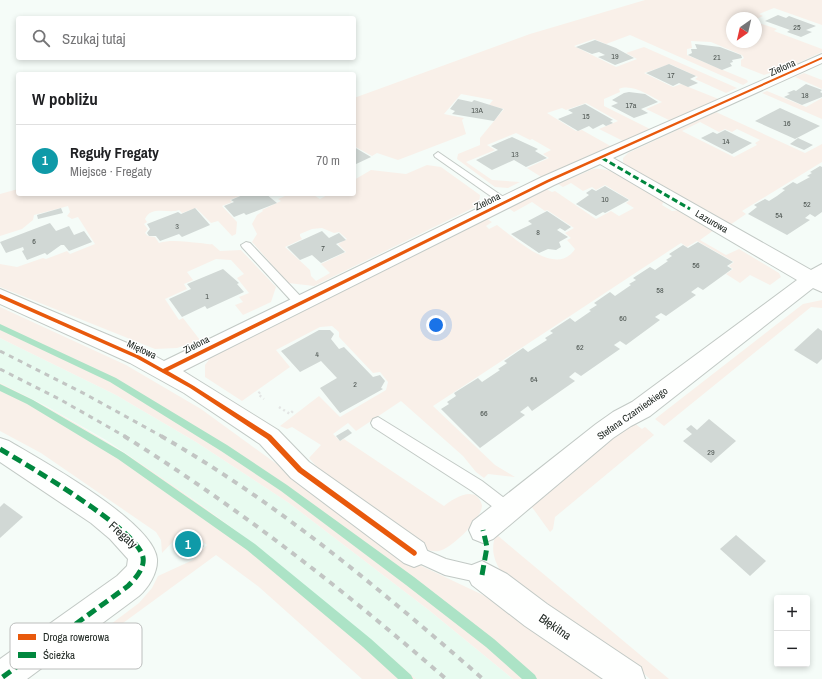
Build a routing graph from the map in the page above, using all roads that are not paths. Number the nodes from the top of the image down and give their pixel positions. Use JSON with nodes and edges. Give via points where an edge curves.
{"nodes":[{"id":1,"x":822,"y":58,"type":"edge"},
{"id":2,"x":438,"y":155,"type":"dead end"},
{"id":3,"x":602,"y":158,"type":"junction"},
{"id":4,"x":505,"y":202,"type":"junction"},
{"id":5,"x":246,"y":245,"type":"dead end"},
{"id":6,"x":819,"y":278,"type":"edge"},
{"id":7,"x":0,"y":296,"type":"edge"},
{"id":8,"x":300,"y":303,"type":"junction"},
{"id":9,"x":165,"y":370,"type":"junction"},
{"id":10,"x":378,"y":423,"type":"dead end"},
{"id":11,"x":0,"y":449,"type":"edge"},
{"id":12,"x":507,"y":509,"type":"junction"},
{"id":13,"x":483,"y":530,"type":"dead end"},
{"id":14,"x":414,"y":554,"type":"joint"},
{"id":15,"x":482,"y":575,"type":"joint"},
{"id":16,"x":77,"y":623,"type":"edge"},
{"id":17,"x":14,"y":669,"type":"edge"},
{"id":18,"x":0,"y":679,"type":"edge"},
{"id":19,"x":629,"y":679,"type":"edge"}],
"edges":[{"from":1,"to":3,"type":"street","name":"Zielona"},
{"from":2,"to":4,"type":"lane"},
{"from":3,"to":4,"type":"street","name":"Zielona"},
{"from":3,"to":6,"type":"street","name":"Lazurowa"},
{"from":4,"to":8,"type":"street","name":"Zielona"},
{"from":5,"to":8,"type":"lane"},
{"from":6,"to":12,"type":"street","name":"Stefana Czarnieckiego","via":[[641,409],[610,426]]},
{"from":7,"to":9,"type":"street","name":"Miętowa"},
{"from":8,"to":9,"type":"street","name":"Zielona"},
{"from":9,"to":14,"type":"street","name":"Miętowa","via":[[269,437],[300,470]]},
{"from":10,"to":12,"type":"lane","via":[[477,486]]},
{"from":11,"to":16,"type":"street","name":"Fregaty","via":[[52,480],[108,521],[139,549],[143,561],[138,577]]},
{"from":12,"to":13,"type":"street","name":"Stefana Czarnieckiego"},
{"from":14,"to":15,"type":"lane","via":[[445,567]]},
{"from":15,"to":19,"type":"street","name":"Błękitna"},
{"from":17,"to":18,"type":"street","name":"Fregaty"}]}
